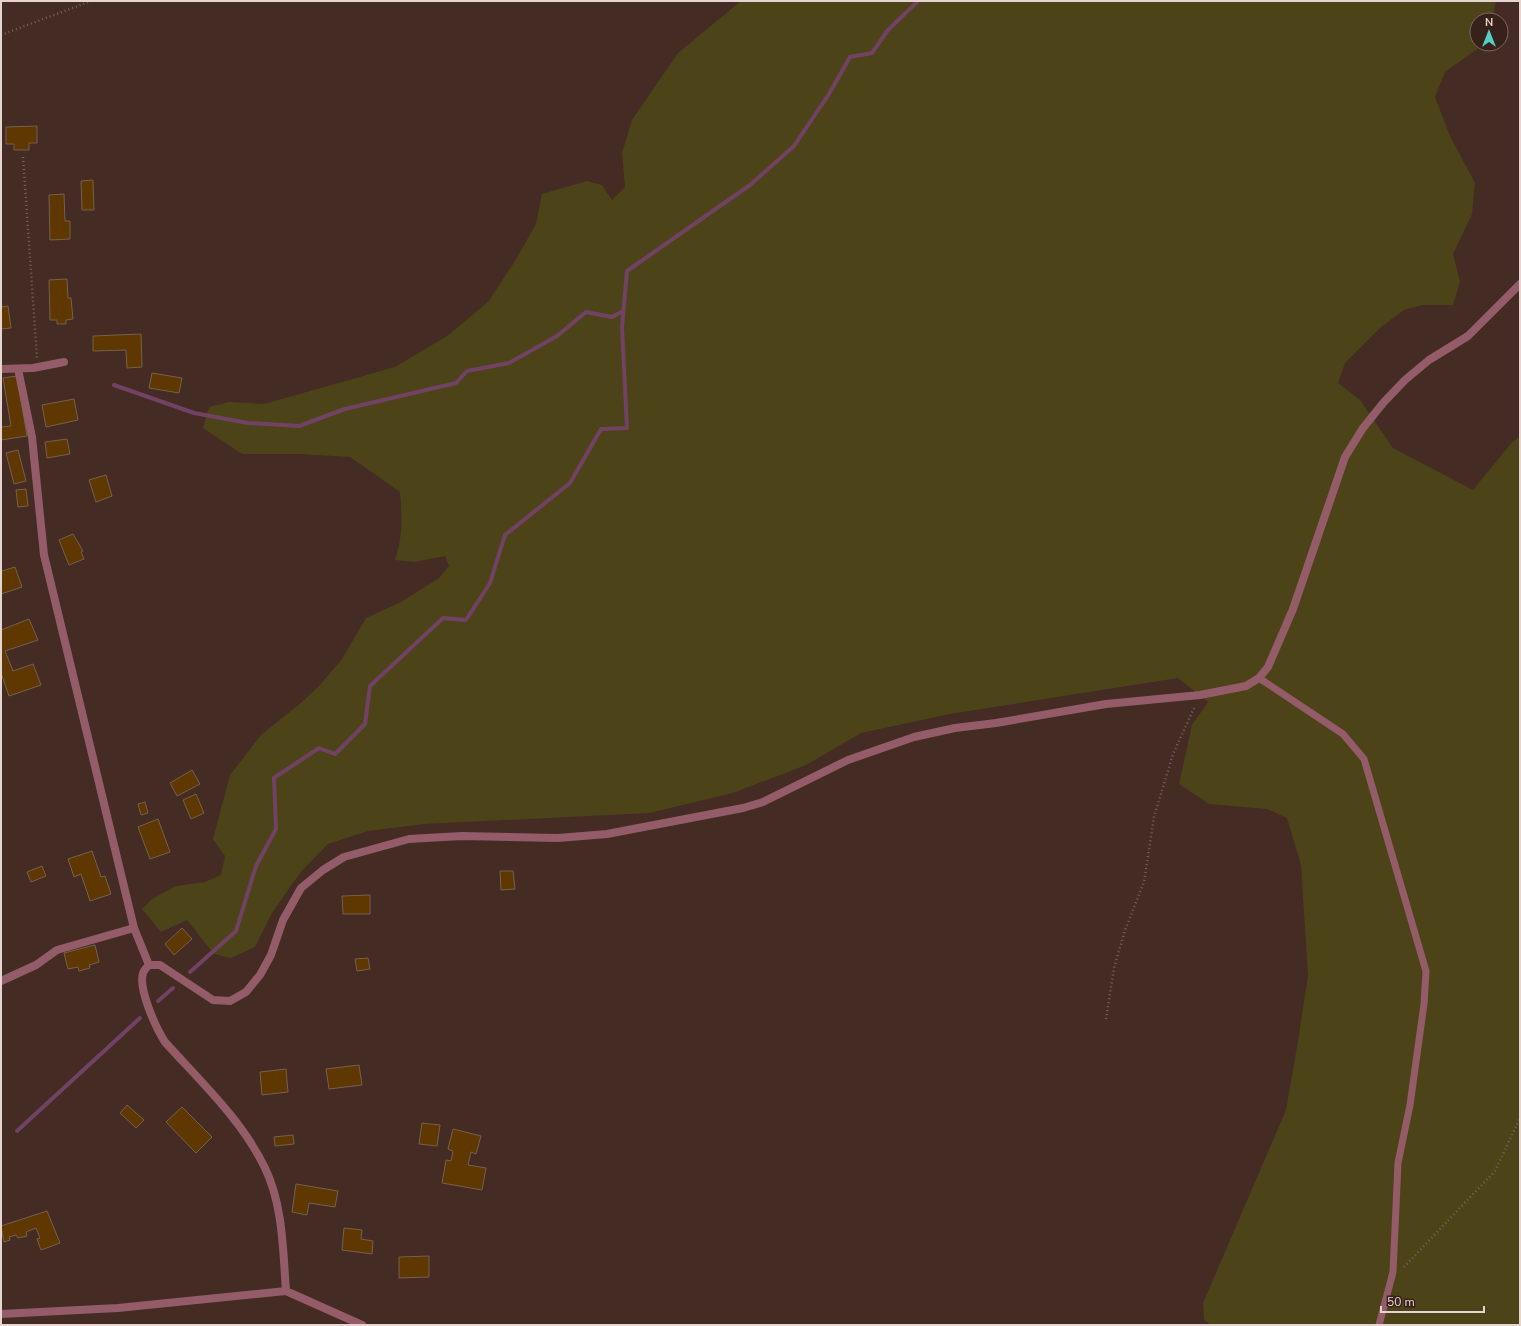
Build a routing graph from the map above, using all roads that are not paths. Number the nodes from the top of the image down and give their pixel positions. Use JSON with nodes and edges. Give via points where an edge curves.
{"nodes":[{"id":1,"x":1520,"y":284,"type":"edge"},
{"id":2,"x":64,"y":362,"type":"dead end"},
{"id":3,"x":1,"y":369,"type":"edge"},
{"id":4,"x":18,"y":369,"type":"junction"},
{"id":5,"x":1259,"y":678,"type":"junction"},
{"id":6,"x":134,"y":928,"type":"junction"},
{"id":7,"x":148,"y":965,"type":"junction"},
{"id":8,"x":1,"y":981,"type":"edge"},
{"id":9,"x":286,"y":1291,"type":"junction"},
{"id":10,"x":1,"y":1314,"type":"edge"},
{"id":11,"x":362,"y":1325,"type":"edge"},
{"id":12,"x":1379,"y":1325,"type":"edge"}],
"edges":[{"from":1,"to":5,"type":"street","via":[[1468,336],[1429,360],[1405,380],[1363,428],[1345,457],[1293,609],[1268,667]]},
{"from":2,"to":4,"type":"street"},
{"from":3,"to":4,"type":"street"},
{"from":4,"to":6,"type":"street","via":[[32,436],[44,555]]},
{"from":5,"to":7,"type":"street","via":[[1246,686],[1200,695],[1106,704],[914,736],[848,760],[763,802],[607,834],[558,838],[462,836],[409,839],[344,856],[301,888],[283,920],[271,955],[260,975],[246,992],[230,1001],[213,1000],[160,965]]},
{"from":5,"to":12,"type":"lane","via":[[1343,734],[1364,759],[1426,971],[1410,1105],[1398,1163],[1393,1272]]},
{"from":6,"to":7,"type":"street"},
{"from":6,"to":8,"type":"street","via":[[57,950],[36,965]]},
{"from":7,"to":9,"type":"street","via":[[143,973],[149,1010],[165,1042],[242,1131],[266,1169],[281,1228]]},
{"from":9,"to":10,"type":"street","via":[[118,1308]]},
{"from":9,"to":11,"type":"street"}]}
